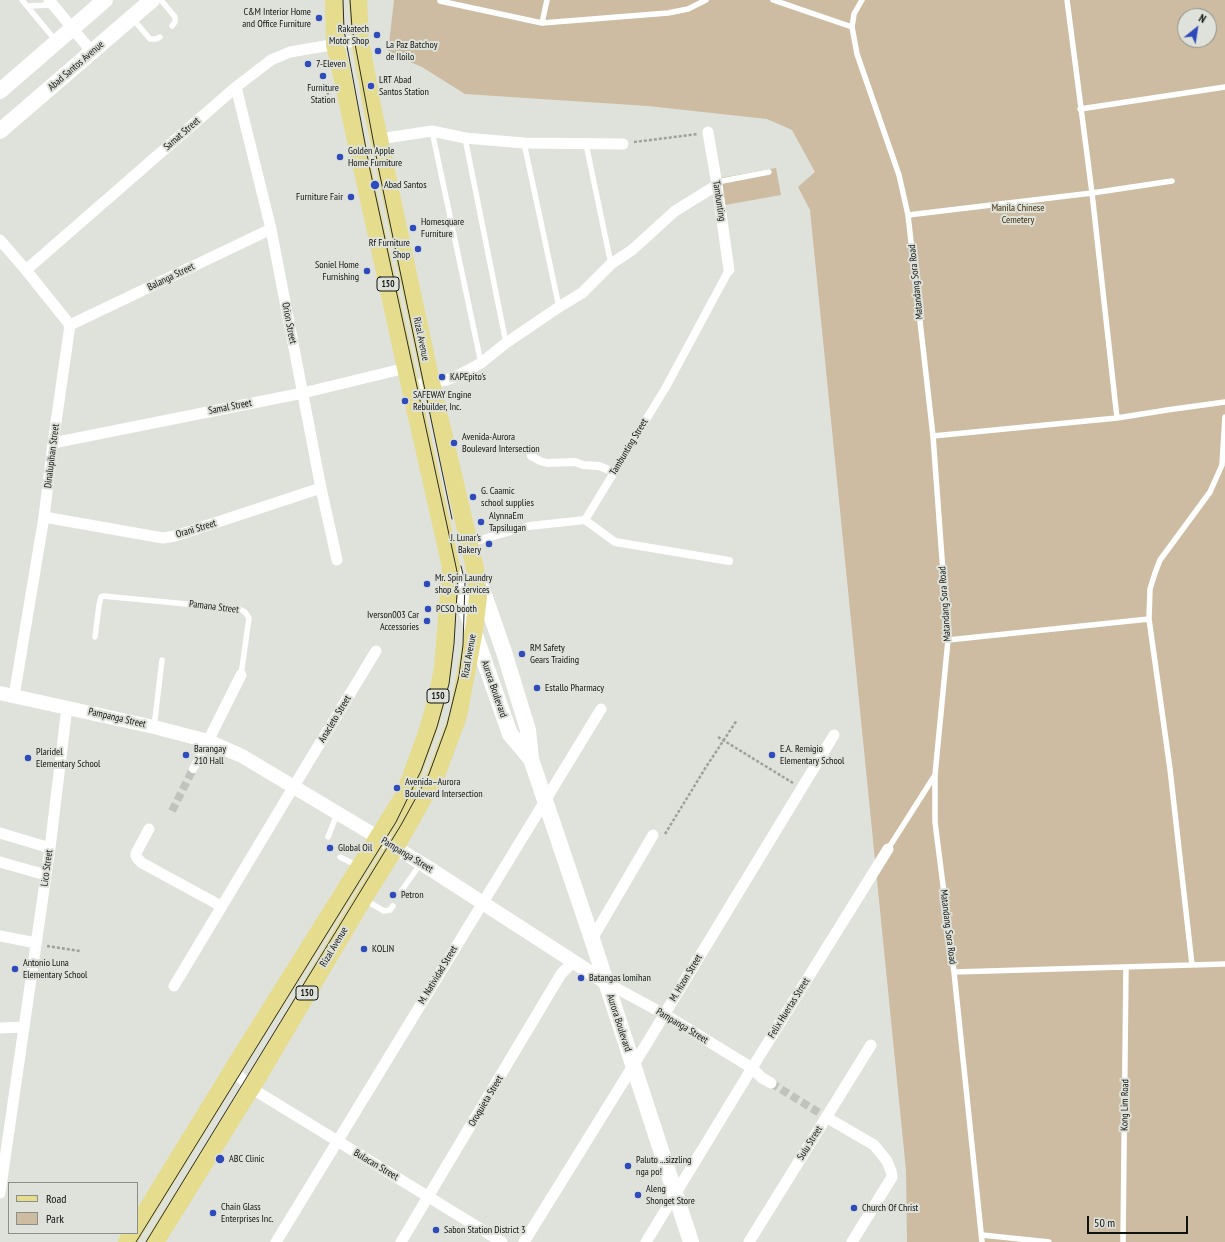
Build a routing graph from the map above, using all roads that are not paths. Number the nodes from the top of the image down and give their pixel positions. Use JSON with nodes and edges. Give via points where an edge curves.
{"nodes":[{"id":1,"x":22,"y":0,"type":"edge"},
{"id":2,"x":105,"y":0,"type":"edge"},
{"id":3,"x":152,"y":0,"type":"edge"},
{"id":4,"x":161,"y":0,"type":"edge"},
{"id":5,"x":334,"y":0,"type":"edge"},
{"id":6,"x":358,"y":0,"type":"edge"},
{"id":7,"x":548,"y":0,"type":"edge"},
{"id":8,"x":706,"y":0,"type":"edge"},
{"id":9,"x":773,"y":0,"type":"edge"},
{"id":10,"x":862,"y":0,"type":"edge"},
{"id":11,"x":1067,"y":0,"type":"edge"},
{"id":12,"x":440,"y":1,"type":"edge"},
{"id":13,"x":51,"y":2,"type":"edge"},
{"id":14,"x":27,"y":6,"type":"junction"},
{"id":15,"x":131,"y":18,"type":"junction"},
{"id":16,"x":542,"y":23,"type":"junction"},
{"id":17,"x":172,"y":26,"type":"dead end"},
{"id":18,"x":852,"y":27,"type":"junction"},
{"id":19,"x":72,"y":29,"type":"junction"},
{"id":20,"x":160,"y":37,"type":"dead end"},
{"id":21,"x":360,"y":40,"type":"junction"},
{"id":22,"x":56,"y":42,"type":"junction"},
{"id":23,"x":335,"y":44,"type":"junction"},
{"id":24,"x":92,"y":52,"type":"junction"},
{"id":25,"x":236,"y":87,"type":"junction"},
{"id":26,"x":1225,"y":87,"type":"edge"},
{"id":27,"x":0,"y":91,"type":"edge"},
{"id":28,"x":1080,"y":109,"type":"junction"},
{"id":29,"x":0,"y":131,"type":"edge"},
{"id":30,"x":432,"y":131,"type":"junction"},
{"id":31,"x":708,"y":132,"type":"road end"},
{"id":32,"x":465,"y":138,"type":"junction"},
{"id":33,"x":379,"y":139,"type":"junction"},
{"id":34,"x":524,"y":143,"type":"junction"},
{"id":35,"x":586,"y":144,"type":"junction"},
{"id":36,"x":623,"y":144,"type":"road end"},
{"id":37,"x":769,"y":172,"type":"dead end"},
{"id":38,"x":1172,"y":181,"type":"dead end"},
{"id":39,"x":717,"y":184,"type":"junction"},
{"id":40,"x":1092,"y":193,"type":"junction"},
{"id":41,"x":908,"y":215,"type":"junction"},
{"id":42,"x":271,"y":229,"type":"junction"},
{"id":43,"x":0,"y":240,"type":"edge"},
{"id":44,"x":611,"y":264,"type":"junction"},
{"id":45,"x":26,"y":270,"type":"junction"},
{"id":46,"x":729,"y":270,"type":"joint"},
{"id":47,"x":559,"y":307,"type":"junction"},
{"id":48,"x":70,"y":326,"type":"junction"},
{"id":49,"x":506,"y":343,"type":"junction"},
{"id":50,"x":481,"y":363,"type":"junction"},
{"id":51,"x":406,"y":368,"type":"junction"},
{"id":52,"x":431,"y":382,"type":"junction"},
{"id":53,"x":410,"y":386,"type":"junction"},
{"id":54,"x":302,"y":393,"type":"junction"},
{"id":55,"x":1225,"y":402,"type":"edge"},
{"id":56,"x":1225,"y":416,"type":"edge"},
{"id":57,"x":1117,"y":418,"type":"junction"},
{"id":58,"x":933,"y":436,"type":"junction"},
{"id":59,"x":53,"y":443,"type":"junction"},
{"id":60,"x":531,"y":456,"type":"dead end"},
{"id":61,"x":614,"y":472,"type":"junction"},
{"id":62,"x":321,"y":488,"type":"junction"},
{"id":63,"x":44,"y":517,"type":"junction"},
{"id":64,"x":585,"y":520,"type":"junction"},
{"id":65,"x":469,"y":543,"type":"junction"},
{"id":66,"x":337,"y":560,"type":"dead end"},
{"id":67,"x":729,"y":561,"type":"dead end"},
{"id":68,"x":451,"y":566,"type":"junction"},
{"id":69,"x":474,"y":568,"type":"junction"},
{"id":70,"x":1149,"y":619,"type":"junction"},
{"id":71,"x":474,"y":630,"type":"junction"},
{"id":72,"x":95,"y":637,"type":"dead end"},
{"id":73,"x":948,"y":640,"type":"junction"},
{"id":74,"x":376,"y":651,"type":"dead end"},
{"id":75,"x":162,"y":660,"type":"dead end"},
{"id":76,"x":477,"y":670,"type":"junction"},
{"id":77,"x":241,"y":675,"type":"joint"},
{"id":78,"x":0,"y":693,"type":"edge"},
{"id":79,"x":14,"y":696,"type":"junction"},
{"id":80,"x":67,"y":708,"type":"junction"},
{"id":81,"x":601,"y":709,"type":"dead end"},
{"id":82,"x":154,"y":727,"type":"junction"},
{"id":83,"x":834,"y":735,"type":"dead end"},
{"id":84,"x":208,"y":741,"type":"junction"},
{"id":85,"x":532,"y":760,"type":"junction"},
{"id":86,"x":193,"y":769,"type":"tunnel mouth"},
{"id":87,"x":935,"y":775,"type":"junction"},
{"id":88,"x":294,"y":786,"type":"junction"},
{"id":89,"x":545,"y":800,"type":"junction"},
{"id":90,"x":337,"y":814,"type":"junction"},
{"id":91,"x":149,"y":829,"type":"dead end"},
{"id":92,"x":0,"y":833,"type":"edge"},
{"id":93,"x":653,"y":836,"type":"road end"},
{"id":94,"x":328,"y":837,"type":"dead end"},
{"id":95,"x":378,"y":837,"type":"junction"},
{"id":96,"x":50,"y":848,"type":"junction"},
{"id":97,"x":395,"y":848,"type":"junction"},
{"id":98,"x":888,"y":849,"type":"joint"},
{"id":99,"x":340,"y":857,"type":"dead end"},
{"id":100,"x":0,"y":862,"type":"edge"},
{"id":101,"x":421,"y":863,"type":"junction"},
{"id":102,"x":360,"y":867,"type":"junction"},
{"id":103,"x":46,"y":875,"type":"junction"},
{"id":104,"x":402,"y":890,"type":"dead end"},
{"id":105,"x":363,"y":898,"type":"junction"},
{"id":106,"x":482,"y":902,"type":"junction"},
{"id":107,"x":221,"y":906,"type":"junction"},
{"id":108,"x":393,"y":906,"type":"dead end"},
{"id":109,"x":0,"y":936,"type":"edge"},
{"id":110,"x":592,"y":939,"type":"junction"},
{"id":111,"x":36,"y":943,"type":"junction"},
{"id":112,"x":573,"y":962,"type":"junction"},
{"id":113,"x":1225,"y":964,"type":"edge"},
{"id":114,"x":1192,"y":965,"type":"junction"},
{"id":115,"x":1126,"y":967,"type":"junction"},
{"id":116,"x":954,"y":972,"type":"junction"},
{"id":117,"x":606,"y":982,"type":"junction"},
{"id":118,"x":174,"y":986,"type":"dead end"},
{"id":119,"x":664,"y":1014,"type":"junction"},
{"id":120,"x":23,"y":1027,"type":"junction"},
{"id":121,"x":0,"y":1028,"type":"edge"},
{"id":122,"x":871,"y":1045,"type":"dead end"},
{"id":123,"x":634,"y":1066,"type":"junction"},
{"id":124,"x":752,"y":1068,"type":"junction"},
{"id":125,"x":229,"y":1075,"type":"junction"},
{"id":126,"x":771,"y":1083,"type":"tunnel mouth"},
{"id":127,"x":250,"y":1088,"type":"junction"},
{"id":128,"x":826,"y":1117,"type":"junction"},
{"id":129,"x":338,"y":1142,"type":"junction"},
{"id":130,"x":163,"y":1183,"type":"junction"},
{"id":131,"x":0,"y":1192,"type":"edge"},
{"id":132,"x":186,"y":1194,"type":"junction"},
{"id":133,"x":675,"y":1195,"type":"junction"},
{"id":134,"x":428,"y":1197,"type":"junction"},
{"id":135,"x":154,"y":1199,"type":"junction"},
{"id":136,"x":173,"y":1213,"type":"junction"},
{"id":137,"x":138,"y":1224,"type":"edge"},
{"id":138,"x":982,"y":1235,"type":"junction"},
{"id":139,"x":155,"y":1242,"type":"edge"},
{"id":140,"x":276,"y":1242,"type":"edge"},
{"id":141,"x":401,"y":1242,"type":"edge"},
{"id":142,"x":502,"y":1242,"type":"edge"},
{"id":143,"x":524,"y":1242,"type":"edge"},
{"id":144,"x":646,"y":1242,"type":"edge"},
{"id":145,"x":691,"y":1242,"type":"edge"},
{"id":146,"x":749,"y":1242,"type":"edge"},
{"id":147,"x":852,"y":1242,"type":"edge"},
{"id":148,"x":982,"y":1242,"type":"edge"},
{"id":149,"x":1049,"y":1242,"type":"edge"},
{"id":150,"x":1123,"y":1242,"type":"edge"}],
"edges":[{"from":1,"to":14,"type":"lane"},
{"from":2,"to":19,"type":"main road"},
{"from":3,"to":15,"type":"main road","name":"Abad Santos Avenue"},
{"from":4,"to":17,"type":"lane","via":[[175,17]]},
{"from":5,"to":23,"type":"main road","name":"Rizal Avenue","number":"150"},
{"from":6,"to":21,"type":"main road","name":"Rizal Avenue","number":"150"},
{"from":7,"to":16,"type":"lane"},
{"from":8,"to":16,"type":"lane","via":[[688,9],[668,13]]},
{"from":9,"to":18,"type":"lane"},
{"from":10,"to":18,"type":"lane","name":"Matandang Sora Road","via":[[854,14]]},
{"from":11,"to":28,"type":"lane"},
{"from":12,"to":16,"type":"lane"},
{"from":13,"to":14,"type":"lane"},
{"from":13,"to":19,"type":"street"},
{"from":14,"to":22,"type":"lane"},
{"from":15,"to":20,"type":"lane","via":[[150,39]]},
{"from":15,"to":24,"type":"main road","name":"Abad Santos Avenue"},
{"from":18,"to":41,"type":"lane","name":"Matandang Sora Road","via":[[858,54],[899,175]]},
{"from":19,"to":22,"type":"main road"},
{"from":19,"to":24,"type":"street"},
{"from":21,"to":23,"type":"street","name":"Samat Street"},
{"from":21,"to":33,"type":"main road","name":"Rizal Avenue","number":"150"},
{"from":22,"to":27,"type":"main road"},
{"from":23,"to":25,"type":"street","name":"Samat Street","via":[[290,52],[270,60]]},
{"from":23,"to":51,"type":"main road","name":"Rizal Avenue","number":"150"},
{"from":24,"to":29,"type":"main road","name":"Abad Santos Avenue"},
{"from":25,"to":42,"type":"street","name":"Orion Street"},
{"from":25,"to":45,"type":"street","name":"Samat Street"},
{"from":26,"to":28,"type":"lane"},
{"from":28,"to":40,"type":"lane"},
{"from":30,"to":32,"type":"street"},
{"from":30,"to":33,"type":"street"},
{"from":30,"to":50,"type":"lane"},
{"from":31,"to":39,"type":"street","name":"Tambunting"},
{"from":32,"to":34,"type":"street"},
{"from":32,"to":49,"type":"lane"},
{"from":33,"to":52,"type":"main road","name":"Rizal Avenue","number":"150"},
{"from":34,"to":35,"type":"street"},
{"from":34,"to":47,"type":"lane"},
{"from":35,"to":36,"type":"street"},
{"from":35,"to":44,"type":"lane"},
{"from":37,"to":39,"type":"lane"},
{"from":38,"to":40,"type":"lane"},
{"from":39,"to":44,"type":"street","via":[[675,211],[632,250]]},
{"from":39,"to":46,"type":"street","name":"Tambunting"},
{"from":40,"to":41,"type":"lane"},
{"from":40,"to":57,"type":"lane"},
{"from":41,"to":58,"type":"lane","name":"Matandang Sora Road"},
{"from":42,"to":48,"type":"street","name":"Balanga Street"},
{"from":42,"to":54,"type":"street","name":"Orion Street"},
{"from":43,"to":45,"type":"street"},
{"from":44,"to":47,"type":"street","via":[[582,293]]},
{"from":45,"to":48,"type":"street"},
{"from":46,"to":61,"type":"street","name":"Tambunting Street","via":[[666,387]]},
{"from":47,"to":49,"type":"street"},
{"from":48,"to":59,"type":"street","name":"Dinalupihan Street"},
{"from":49,"to":50,"type":"street"},
{"from":50,"to":52,"type":"street","via":[[446,380]]},
{"from":51,"to":53,"type":"main road","name":"Rizal Avenue","number":"150"},
{"from":51,"to":54,"type":"street","name":"Samal Street"},
{"from":52,"to":53,"type":"street"},
{"from":52,"to":65,"type":"main road","name":"Rizal Avenue","number":"150"},
{"from":53,"to":68,"type":"main road","name":"Rizal Avenue","number":"150"},
{"from":54,"to":59,"type":"street","name":"Samal Street"},
{"from":54,"to":62,"type":"street","name":"Orion Street"},
{"from":55,"to":57,"type":"lane"},
{"from":56,"to":70,"type":"lane","via":[[1222,465],[1210,492],[1160,560],[1150,589]]},
{"from":57,"to":58,"type":"lane"},
{"from":58,"to":73,"type":"lane","name":"Matandang Sora Road"},
{"from":59,"to":63,"type":"street","name":"Dinalupihan Street"},
{"from":60,"to":61,"type":"street","via":[[547,463],[574,462],[599,466]]},
{"from":61,"to":64,"type":"street","name":"Tambunting Street"},
{"from":62,"to":63,"type":"street","name":"Orani Street","via":[[162,538]]},
{"from":62,"to":66,"type":"street","name":"Orion Street"},
{"from":63,"to":79,"type":"street","name":"Dinalupihan Street"},
{"from":64,"to":65,"type":"street","via":[[529,526]]},
{"from":64,"to":67,"type":"street","via":[[615,542]]},
{"from":65,"to":69,"type":"main road","name":"Rizal Avenue","number":"150"},
{"from":68,"to":71,"type":"main road"},
{"from":68,"to":95,"type":"main road","name":"Rizal Avenue","number":"150","via":[[444,660],[438,694],[428,730],[404,794]]},
{"from":69,"to":71,"type":"main road","name":"Rizal Avenue","number":"150","via":[[478,597]]},
{"from":69,"to":85,"type":"main road","name":"Aurora Boulevard","via":[[528,730]]},
{"from":70,"to":73,"type":"lane"},
{"from":70,"to":114,"type":"lane","via":[[1170,769]]},
{"from":71,"to":76,"type":"main road","name":"Rizal Avenue","number":"150"},
{"from":72,"to":77,"type":"lane","name":"Pamana Street","via":[[99,605],[103,596],[239,609],[249,618]]},
{"from":73,"to":87,"type":"lane","name":"Matandang Sora Road"},
{"from":74,"to":88,"type":"street","name":"Anacleto Street"},
{"from":75,"to":82,"type":"lane"},
{"from":76,"to":85,"type":"main road","name":"Aurora Boulevard","via":[[510,734]]},
{"from":76,"to":97,"type":"main road","name":"Rizal Avenue","number":"150","via":[[436,775]]},
{"from":77,"to":84,"type":"street","name":"Pamana Street"},
{"from":78,"to":79,"type":"street","name":"Pampanga Street"},
{"from":79,"to":80,"type":"street","name":"Pampanga Street"},
{"from":80,"to":82,"type":"street","name":"Pampanga Street"},
{"from":80,"to":96,"type":"street","name":"Lico Street"},
{"from":81,"to":89,"type":"street","name":"M. Natividad Street"},
{"from":82,"to":84,"type":"street","name":"Pampanga Street"},
{"from":83,"to":119,"type":"street","name":"M. Hizon Street"},
{"from":84,"to":86,"type":"street","name":"Pamana Street"},
{"from":84,"to":88,"type":"street","name":"Pampanga Street","via":[[242,756]]},
{"from":85,"to":89,"type":"main road","name":"Aurora Boulevard"},
{"from":87,"to":98,"type":"lane","name":"Felix Huertas Street"},
{"from":87,"to":116,"type":"lane","name":"Matandang Sora Road","via":[[935,822]]},
{"from":88,"to":90,"type":"street","name":"Pampanga Street"},
{"from":88,"to":107,"type":"street","name":"Anacleto Street"},
{"from":89,"to":106,"type":"street","name":"M. Natividad Street"},
{"from":89,"to":110,"type":"main road","name":"Aurora Boulevard"},
{"from":90,"to":94,"type":"lane"},
{"from":90,"to":95,"type":"street","name":"Pampanga Street"},
{"from":91,"to":107,"type":"street","via":[[136,853],[138,859]]},
{"from":92,"to":96,"type":"street"},
{"from":93,"to":110,"type":"street"},
{"from":95,"to":97,"type":"street","name":"Pampanga Street"},
{"from":95,"to":102,"type":"main road","name":"Rizal Avenue","number":"150"},
{"from":96,"to":103,"type":"street","name":"Lico Street"},
{"from":97,"to":101,"type":"street","name":"Pampanga Street"},
{"from":97,"to":105,"type":"main road","name":"Rizal Avenue","number":"150"},
{"from":98,"to":124,"type":"street","name":"Felix Huertas Street"},
{"from":99,"to":102,"type":"lane"},
{"from":100,"to":103,"type":"street"},
{"from":101,"to":104,"type":"lane"},
{"from":101,"to":106,"type":"street","name":"Pampanga Street"},
{"from":102,"to":125,"type":"main road","name":"Rizal Avenue","number":"150"},
{"from":103,"to":111,"type":"street","name":"Lico Street"},
{"from":105,"to":108,"type":"lane","via":[[384,911],[390,910]]},
{"from":105,"to":127,"type":"main road","name":"Rizal Avenue","number":"150"},
{"from":106,"to":112,"type":"street","name":"Pampanga Street"},
{"from":106,"to":129,"type":"street","name":"M. Natividad Street"},
{"from":107,"to":118,"type":"street","name":"Anacleto Street"},
{"from":109,"to":111,"type":"street"},
{"from":110,"to":117,"type":"main road","name":"Aurora Boulevard"},
{"from":111,"to":120,"type":"street","name":"Lico Street"},
{"from":112,"to":117,"type":"street","name":"Pampanga Street"},
{"from":112,"to":134,"type":"street","name":"Oroquieta Street","via":[[561,974]]},
{"from":113,"to":114,"type":"lane"},
{"from":114,"to":115,"type":"lane"},
{"from":115,"to":116,"type":"lane"},
{"from":115,"to":150,"type":"lane","name":"Kong Lim Road"},
{"from":116,"to":138,"type":"lane","name":"Matandang Sora Road"},
{"from":117,"to":119,"type":"street","name":"Pampanga Street"},
{"from":117,"to":123,"type":"main road","name":"Aurora Boulevard"},
{"from":119,"to":123,"type":"street","name":"M. Hizon Street"},
{"from":119,"to":124,"type":"street","name":"Pampanga Street"},
{"from":120,"to":121,"type":"street"},
{"from":120,"to":131,"type":"street","name":"Lico Street"},
{"from":122,"to":128,"type":"street","name":"Sulu Street"},
{"from":123,"to":133,"type":"main road","name":"Aurora Boulevard"},
{"from":123,"to":143,"type":"street","name":"M. Hizon Street"},
{"from":124,"to":126,"type":"street","name":"Pampanga Street"},
{"from":124,"to":133,"type":"street","name":"Felix Huertas Street"},
{"from":125,"to":127,"type":"street","name":"Bulacan Street","via":[[233,1083]]},
{"from":125,"to":130,"type":"main road","name":"Rizal Avenue","number":"150"},
{"from":127,"to":129,"type":"street","name":"Bulacan Street"},
{"from":127,"to":132,"type":"main road","name":"Rizal Avenue","number":"150"},
{"from":128,"to":146,"type":"street","name":"Sulu Street"},
{"from":128,"to":147,"type":"street","via":[[874,1145],[887,1162],[892,1177]]},
{"from":129,"to":134,"type":"street","name":"Bulacan Street"},
{"from":129,"to":140,"type":"street","name":"M. Natividad Street"},
{"from":130,"to":132,"type":"main road","via":[[176,1194]]},
{"from":130,"to":135,"type":"main road","name":"Rizal Avenue","number":"150"},
{"from":132,"to":136,"type":"main road","name":"Rizal Avenue","number":"150"},
{"from":133,"to":144,"type":"street","name":"Felix Huertas Street"},
{"from":133,"to":145,"type":"main road","name":"Aurora Boulevard"},
{"from":134,"to":141,"type":"street","name":"Oroquieta Street"},
{"from":134,"to":142,"type":"street","name":"Bulacan Street"},
{"from":135,"to":136,"type":"main road","via":[[167,1201]]},
{"from":135,"to":137,"type":"main road","name":"Rizal Avenue","number":"150"},
{"from":136,"to":139,"type":"main road","name":"Rizal Avenue","number":"150"},
{"from":138,"to":148,"type":"lane","name":"Matandang Sora Road"},
{"from":138,"to":149,"type":"lane"}]}
